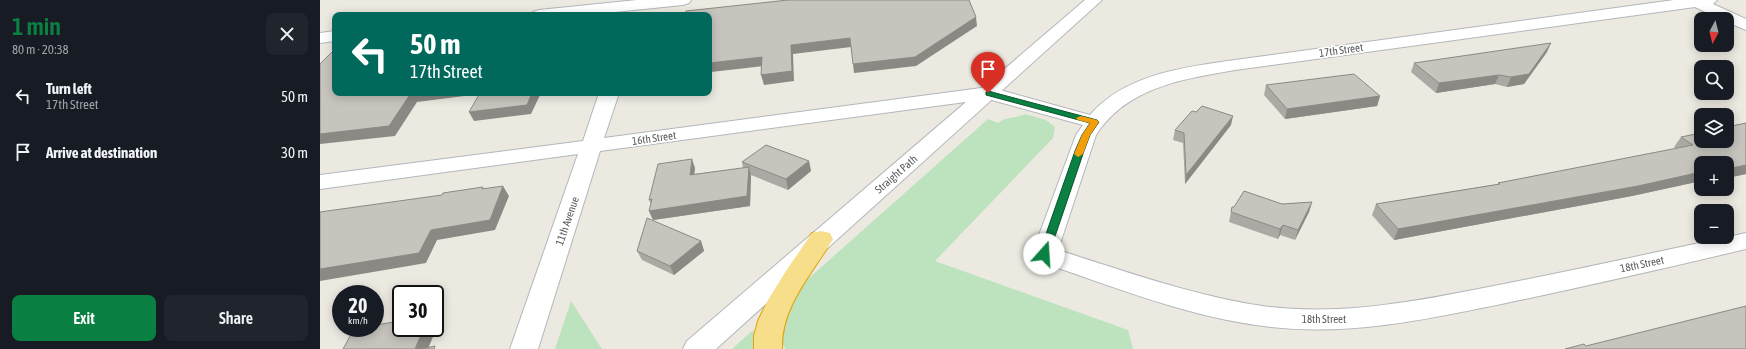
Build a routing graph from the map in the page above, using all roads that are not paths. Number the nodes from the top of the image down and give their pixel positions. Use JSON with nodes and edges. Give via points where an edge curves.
{"nodes":[{"id":1,"x":683,"y":0,"type":"edge"},
{"id":2,"x":1094,"y":0,"type":"edge"},
{"id":3,"x":1700,"y":1,"type":"edge"},
{"id":4,"x":636,"y":7,"type":"edge"},
{"id":5,"x":575,"y":12,"type":"edge"},
{"id":6,"x":1746,"y":25,"type":"edge"},
{"id":7,"x":332,"y":36,"type":"edge"},
{"id":8,"x":320,"y":38,"type":"edge"},
{"id":9,"x":988,"y":93,"type":"junction"},
{"id":10,"x":608,"y":96,"type":"edge"},
{"id":11,"x":1094,"y":122,"type":"junction"},
{"id":12,"x":592,"y":146,"type":"junction"},
{"id":13,"x":320,"y":182,"type":"edge"},
{"id":14,"x":821,"y":239,"type":"junction"},
{"id":15,"x":1746,"y":241,"type":"edge"},
{"id":16,"x":524,"y":349,"type":"edge"},
{"id":17,"x":697,"y":349,"type":"edge"},
{"id":18,"x":768,"y":349,"type":"edge"}],
"edges":[{"from":1,"to":4,"type":"street"},
{"from":2,"to":9,"type":"street","name":"Straight Path"},
{"from":3,"to":6,"type":"street"},
{"from":3,"to":11,"type":"street","name":"17th Street","via":[[1184,74],[1130,93]]},
{"from":4,"to":5,"type":"street"},
{"from":7,"to":8,"type":"street"},
{"from":9,"to":11,"type":"street"},
{"from":9,"to":12,"type":"street","name":"16th Street"},
{"from":9,"to":14,"type":"street","name":"Straight Path"},
{"from":10,"to":12,"type":"street","name":"11th Avenue"},
{"from":11,"to":15,"type":"street","name":"18th Street","via":[[1086,135],[1044,254],[1161,292],[1243,313],[1307,319],[1395,314],[1535,287]]},
{"from":12,"to":13,"type":"street","name":"16th Street"},
{"from":12,"to":16,"type":"street","name":"11th Avenue"},
{"from":14,"to":17,"type":"street","name":"Straight Path"},
{"from":14,"to":18,"type":"highway","via":[[770,320],[767,333]]}]}
